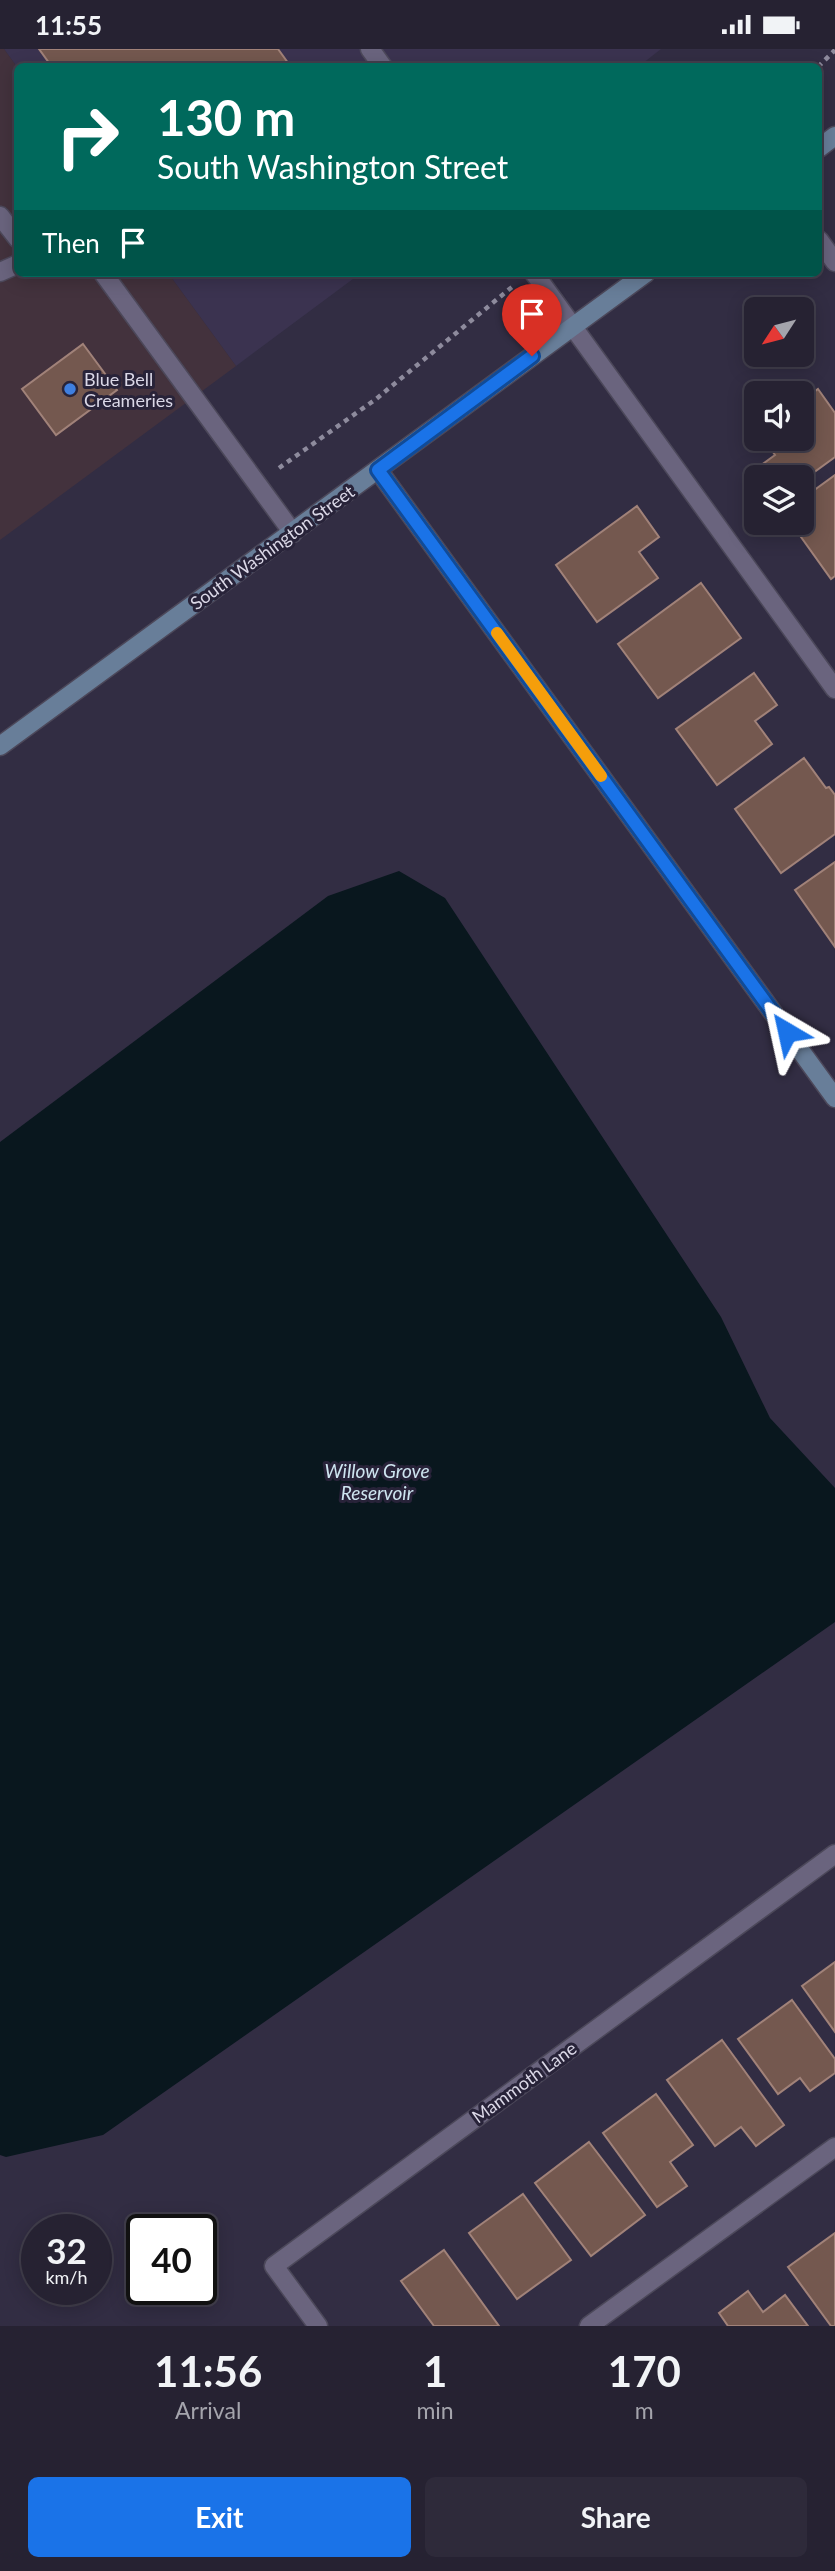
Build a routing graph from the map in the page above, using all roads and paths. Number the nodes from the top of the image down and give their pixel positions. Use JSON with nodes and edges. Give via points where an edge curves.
{"nodes":[{"id":1,"x":835,"y":50,"type":"edge"},
{"id":2,"x":822,"y":63,"type":"edge"},
{"id":3,"x":0,"y":216,"type":"edge"},
{"id":4,"x":14,"y":234,"type":"edge"},
{"id":5,"x":822,"y":244,"type":"edge"},
{"id":6,"x":835,"y":262,"type":"edge"},
{"id":7,"x":106,"y":277,"type":"edge"},
{"id":8,"x":527,"y":277,"type":"edge"},
{"id":9,"x":640,"y":277,"type":"edge"},
{"id":10,"x":572,"y":326,"type":"junction"},
{"id":11,"x":278,"y":469,"type":"dead end"},
{"id":12,"x":378,"y":470,"type":"junction"},
{"id":13,"x":293,"y":533,"type":"junction"},
{"id":14,"x":835,"y":689,"type":"edge"},
{"id":15,"x":0,"y":746,"type":"edge"},
{"id":16,"x":835,"y":1098,"type":"edge"},
{"id":17,"x":835,"y":1854,"type":"edge"},
{"id":18,"x":835,"y":2147,"type":"edge"},
{"id":19,"x":318,"y":2326,"type":"edge"},
{"id":20,"x":589,"y":2326,"type":"edge"}],
"edges":[{"from":1,"to":2,"type":"path"},
{"from":3,"to":4,"type":"street"},
{"from":5,"to":6,"type":"street"},
{"from":7,"to":13,"type":"street"},
{"from":8,"to":10,"type":"street"},
{"from":8,"to":11,"type":"path","via":[[376,399]]},
{"from":9,"to":10,"type":"main road","name":"South Washington Street"},
{"from":10,"to":12,"type":"main road","name":"South Washington Street"},
{"from":10,"to":14,"type":"street"},
{"from":12,"to":13,"type":"main road","name":"South Washington Street"},
{"from":12,"to":16,"type":"main road"},
{"from":13,"to":15,"type":"main road","name":"South Washington Street"},
{"from":17,"to":19,"type":"street","name":"Mammoth Lane","via":[[274,2266]]},
{"from":18,"to":20,"type":"street"}]}
